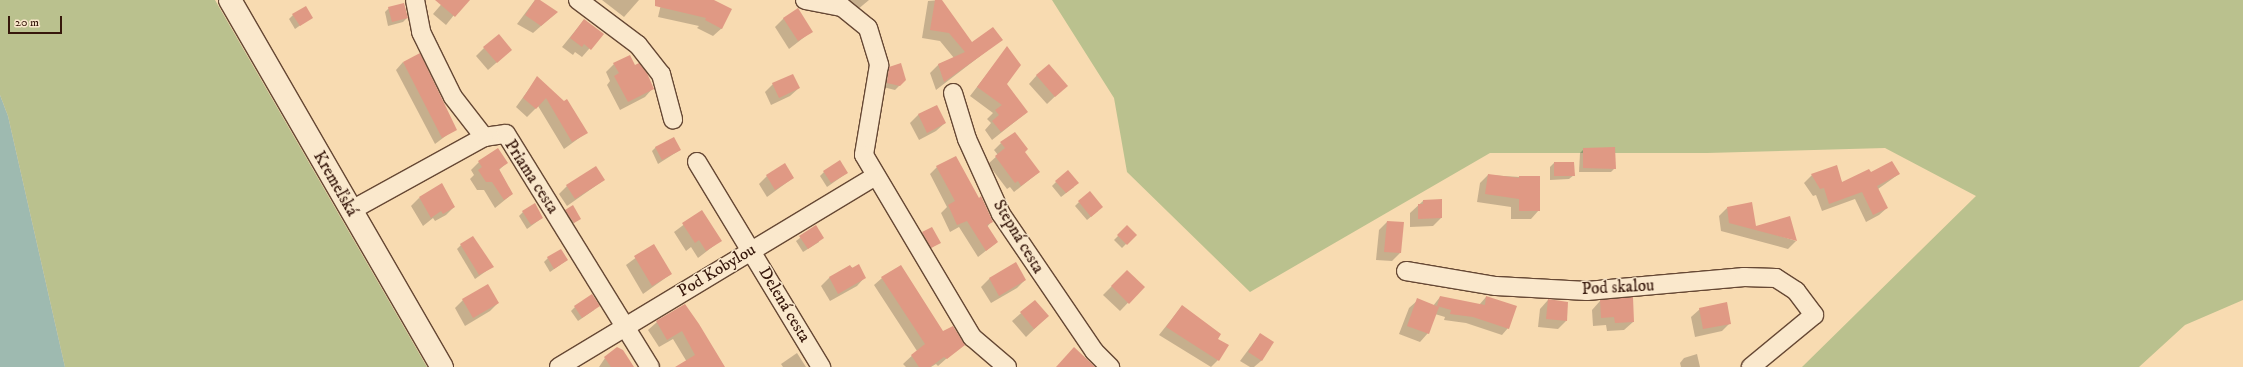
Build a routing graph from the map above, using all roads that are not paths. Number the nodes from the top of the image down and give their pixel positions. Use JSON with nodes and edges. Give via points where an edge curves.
{"nodes":[{"id":1,"x":230,"y":0,"type":"edge"},
{"id":2,"x":415,"y":0,"type":"edge"},
{"id":3,"x":578,"y":0,"type":"edge"},
{"id":4,"x":805,"y":0,"type":"edge"},
{"id":5,"x":952,"y":93,"type":"dead end"},
{"id":6,"x":673,"y":119,"type":"dead end"},
{"id":7,"x":484,"y":137,"type":"junction"},
{"id":8,"x":696,"y":162,"type":"dead end"},
{"id":9,"x":876,"y":176,"type":"junction"},
{"id":10,"x":350,"y":211,"type":"junction"},
{"id":11,"x":751,"y":251,"type":"junction"},
{"id":12,"x":1406,"y":271,"type":"dead end"},
{"id":13,"x":626,"y":327,"type":"junction"},
{"id":14,"x":442,"y":367,"type":"edge"},
{"id":15,"x":559,"y":367,"type":"edge"},
{"id":16,"x":650,"y":367,"type":"edge"},
{"id":17,"x":821,"y":367,"type":"edge"},
{"id":18,"x":1007,"y":367,"type":"edge"},
{"id":19,"x":1110,"y":367,"type":"edge"},
{"id":20,"x":1751,"y":367,"type":"edge"}],
"edges":[{"from":1,"to":10,"type":"street","name":"Kremeľská"},
{"from":2,"to":7,"type":"street","name":"Priama cesta","via":[[421,32],[453,97]]},
{"from":3,"to":6,"type":"street","via":[[638,45],[661,74]]},
{"from":4,"to":9,"type":"street","via":[[842,7],[868,28],[879,64],[864,155]]},
{"from":5,"to":19,"type":"street","name":"Stepná cesta","via":[[966,139],[1001,214],[1094,351]]},
{"from":7,"to":10,"type":"street"},
{"from":7,"to":13,"type":"street","name":"Priama cesta","via":[[506,134]]},
{"from":8,"to":11,"type":"street","name":"Delená cesta"},
{"from":9,"to":11,"type":"street","name":"Pod Kobylou"},
{"from":9,"to":18,"type":"street","via":[[972,337]]},
{"from":10,"to":14,"type":"street","name":"Kremeľská"},
{"from":11,"to":13,"type":"street","name":"Pod Kobylou"},
{"from":11,"to":17,"type":"street","name":"Delená cesta"},
{"from":12,"to":20,"type":"street","name":"Pod skalou","via":[[1496,286],[1587,292],[1744,277],[1776,278],[1796,291],[1814,315]]},
{"from":13,"to":15,"type":"street","name":"Pod Kobylou"},
{"from":13,"to":16,"type":"street","name":"Priama cesta"}]}
